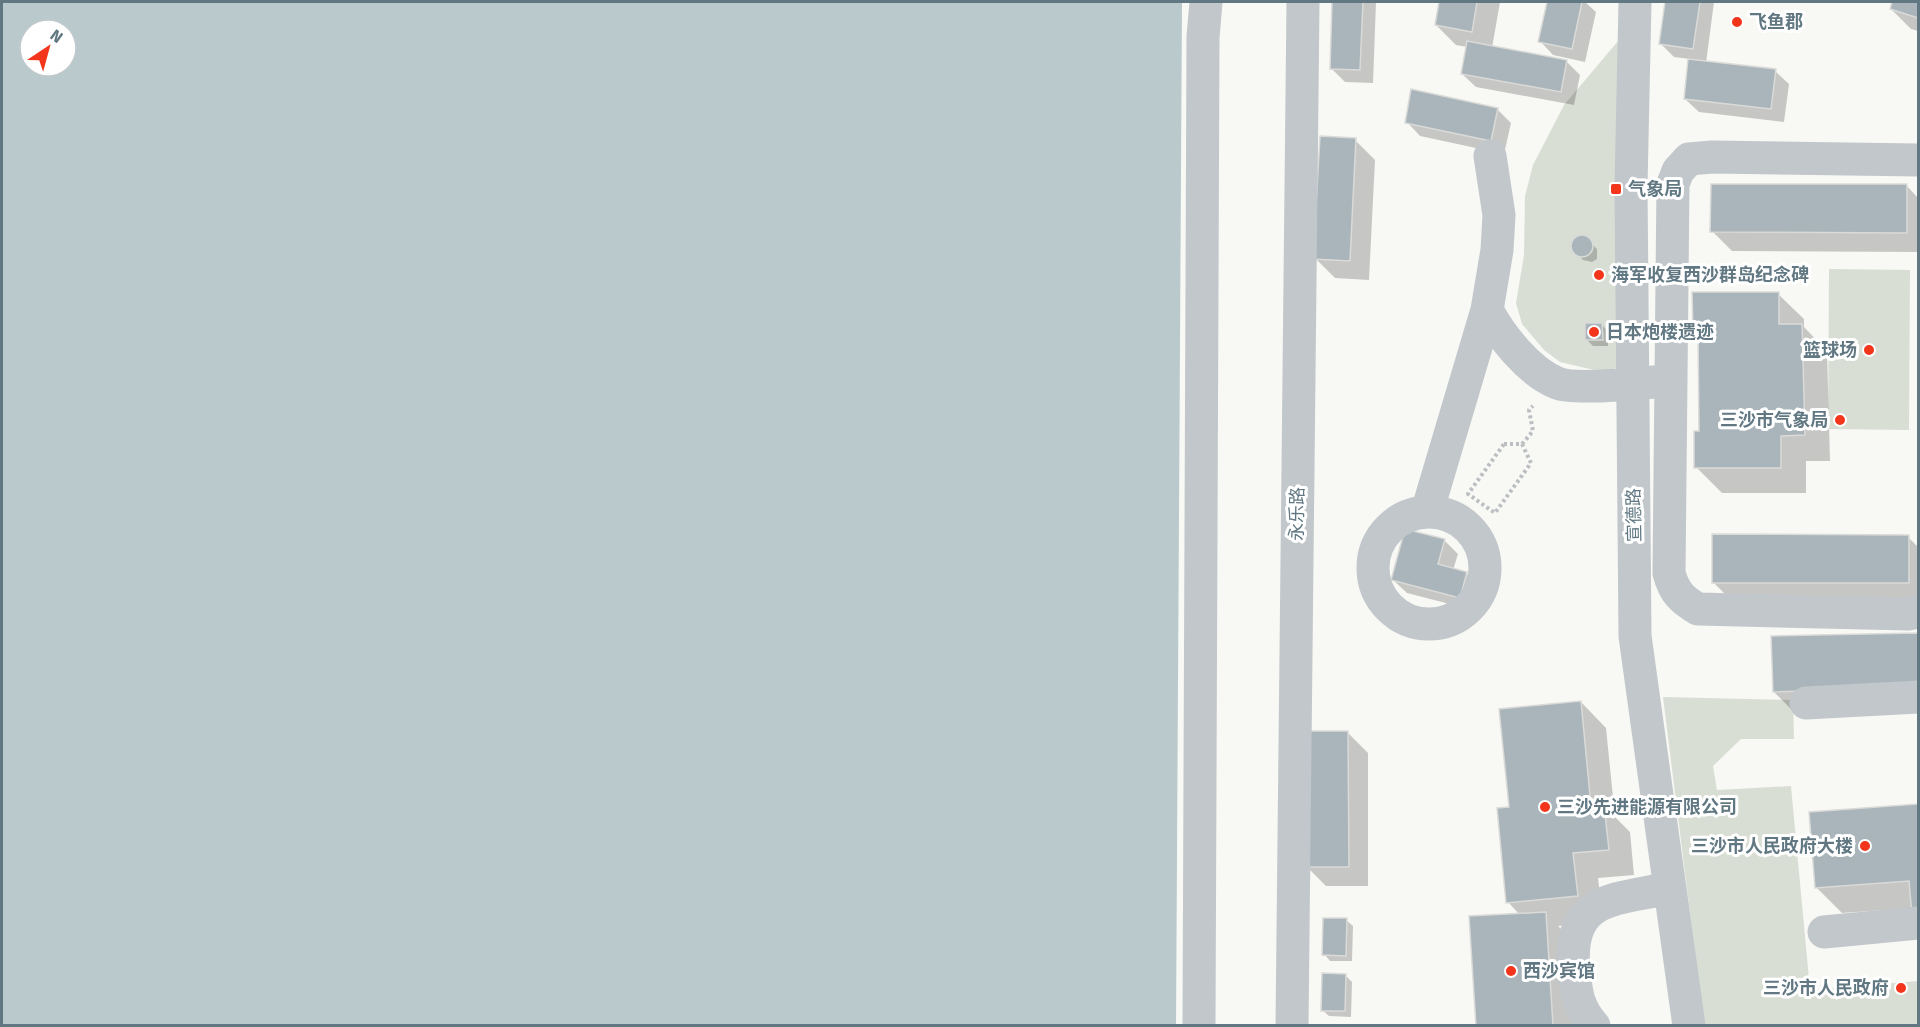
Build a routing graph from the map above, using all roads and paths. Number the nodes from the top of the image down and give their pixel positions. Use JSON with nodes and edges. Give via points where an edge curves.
{"nodes":[{"id":1,"x":1206,"y":2,"type":"edge"},
{"id":2,"x":1303,"y":2,"type":"edge"},
{"id":3,"x":1635,"y":2,"type":"edge"},
{"id":4,"x":1490,"y":156,"type":"dead end"},
{"id":5,"x":1918,"y":160,"type":"edge"},
{"id":6,"x":1487,"y":310,"type":"junction"},
{"id":7,"x":1671,"y":381,"type":"junction"},
{"id":8,"x":1558,"y":384,"type":"junction"},
{"id":9,"x":1632,"y":384,"type":"junction"},
{"id":10,"x":1522,"y":444,"type":"junction"},
{"id":11,"x":1427,"y":512,"type":"dead end"},
{"id":12,"x":1918,"y":612,"type":"edge"},
{"id":13,"x":1918,"y":696,"type":"edge"},
{"id":14,"x":1806,"y":704,"type":"dead end"},
{"id":15,"x":1670,"y":888,"type":"junction"},
{"id":16,"x":1918,"y":923,"type":"edge"},
{"id":17,"x":1824,"y":932,"type":"dead end"},
{"id":18,"x":1199,"y":1026,"type":"edge"},
{"id":19,"x":1292,"y":1026,"type":"edge"},
{"id":20,"x":1594,"y":1026,"type":"edge"},
{"id":21,"x":1689,"y":1026,"type":"edge"}],
"edges":[{"from":1,"to":18,"type":"street"},
{"from":2,"to":19,"type":"street","name":"永乐路"},
{"from":3,"to":9,"type":"street","name":"宣德路"},
{"from":4,"to":6,"type":"street","via":[[1499,215]]},
{"from":5,"to":7,"type":"street","via":[[1689,159],[1673,184]]},
{"from":6,"to":8,"type":"street","via":[[1498,331],[1530,364]]},
{"from":6,"to":11,"type":"street"},
{"from":7,"to":9,"type":"street"},
{"from":7,"to":12,"type":"street","via":[[1669,573],[1672,587],[1683,600],[1698,609]]},
{"from":8,"to":9,"type":"street"},
{"from":8,"to":10,"type":"path","via":[[1529,410],[1533,431]]},
{"from":9,"to":15,"type":"street","name":"宣德路","via":[[1635,636]]},
{"from":10,"to":10,"type":"path","via":[[1504,444],[1468,494],[1495,513],[1531,463]]},
{"from":13,"to":14,"type":"street"},
{"from":15,"to":20,"type":"street","via":[[1604,902],[1588,913],[1575,930],[1572,947],[1576,998]]},
{"from":15,"to":21,"type":"street","name":"宣德路"},
{"from":16,"to":17,"type":"street"}]}
